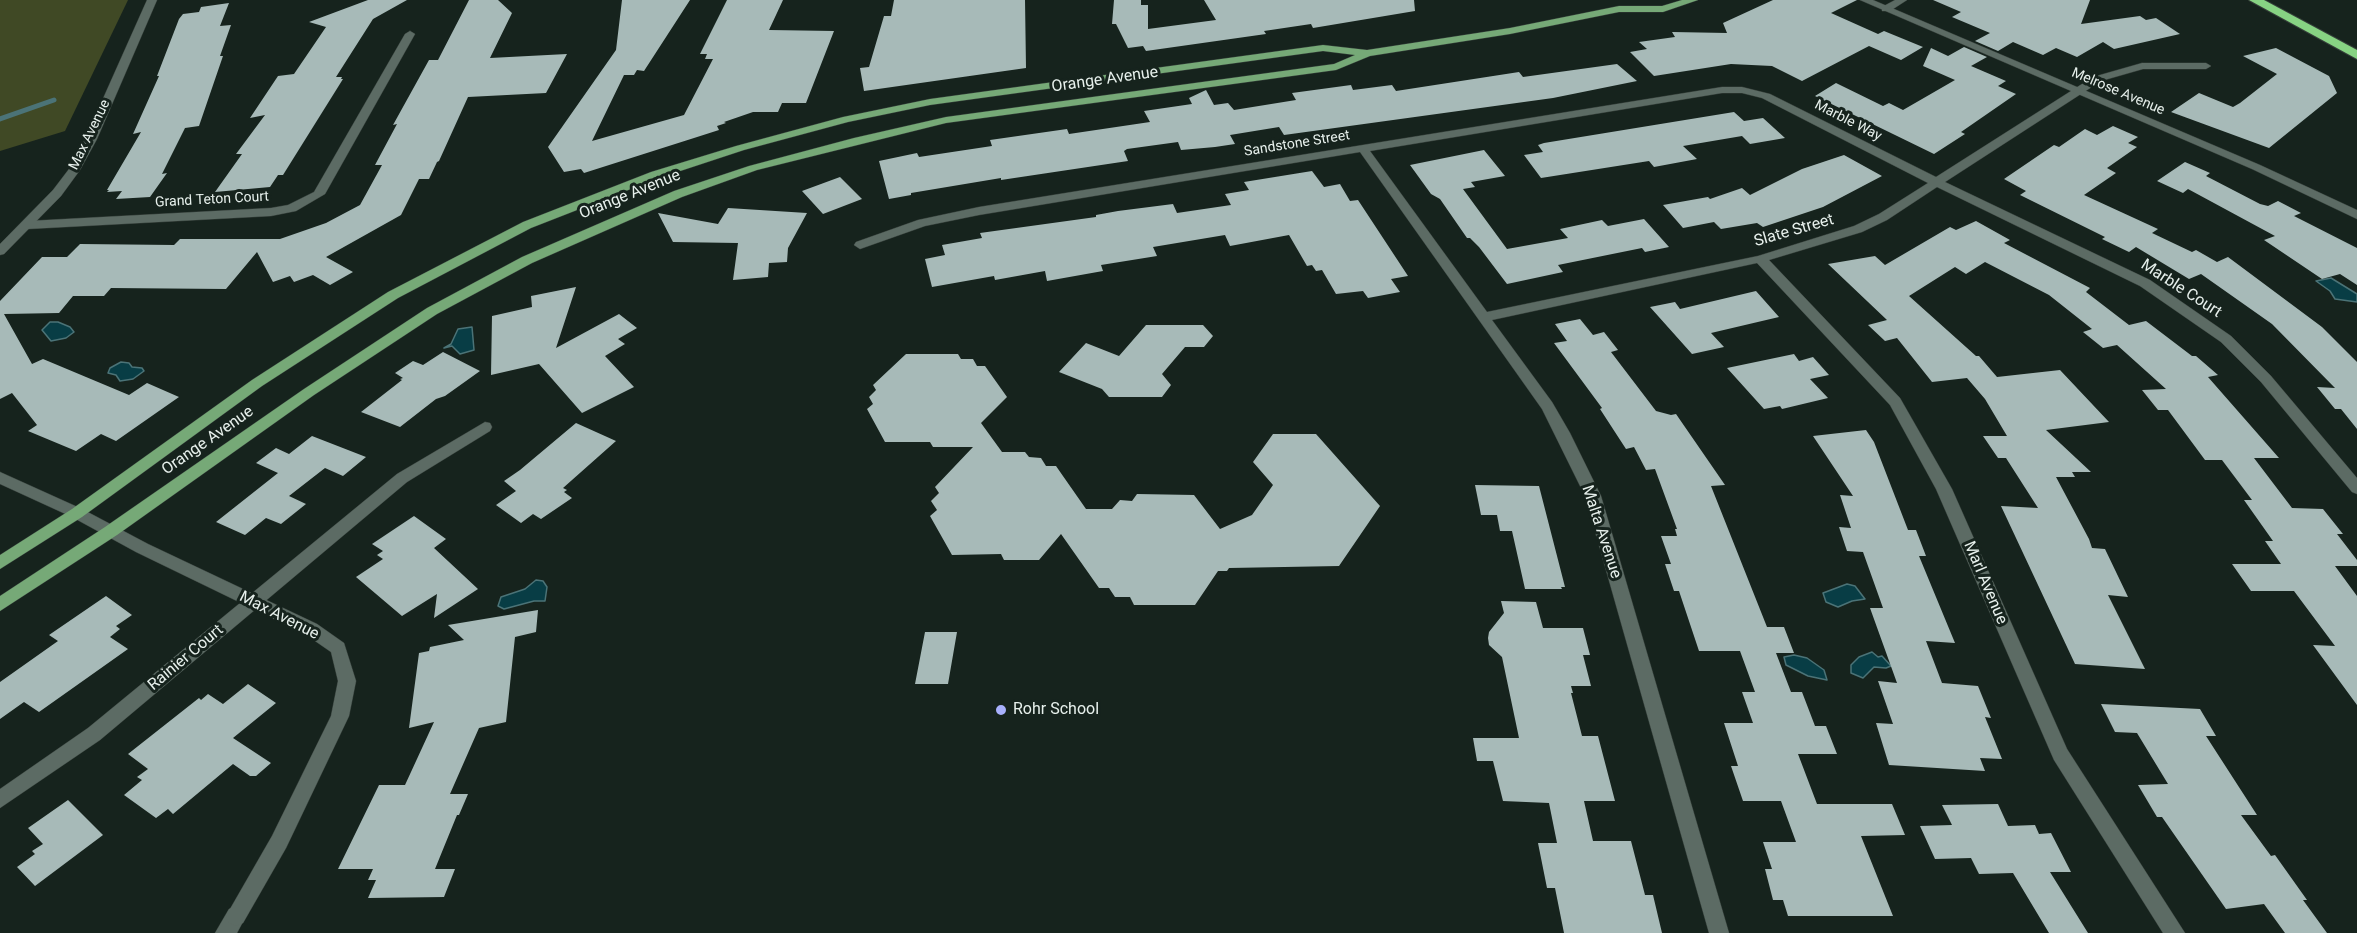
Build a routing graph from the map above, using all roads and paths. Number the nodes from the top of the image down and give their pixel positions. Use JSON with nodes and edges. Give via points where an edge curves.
{"nodes":[{"id":1,"x":152,"y":0,"type":"edge"},
{"id":2,"x":1631,"y":0,"type":"edge"},
{"id":3,"x":1693,"y":0,"type":"edge"},
{"id":4,"x":1865,"y":0,"type":"edge"},
{"id":5,"x":1902,"y":0,"type":"edge"},
{"id":6,"x":2255,"y":0,"type":"edge"},
{"id":7,"x":1619,"y":9,"type":"junction"},
{"id":8,"x":1886,"y":9,"type":"junction"},
{"id":9,"x":410,"y":34,"type":"dead end"},
{"id":10,"x":1367,"y":53,"type":"junction"},
{"id":11,"x":2357,"y":55,"type":"edge"},
{"id":12,"x":2206,"y":66,"type":"dead end"},
{"id":13,"x":1111,"y":77,"type":"junction"},
{"id":14,"x":1742,"y":90,"type":"joint"},
{"id":15,"x":2079,"y":92,"type":"junction"},
{"id":16,"x":1121,"y":96,"type":"junction"},
{"id":17,"x":1363,"y":149,"type":"junction"},
{"id":18,"x":1938,"y":183,"type":"junction"},
{"id":19,"x":2357,"y":215,"type":"edge"},
{"id":20,"x":28,"y":225,"type":"junction"},
{"id":21,"x":860,"y":245,"type":"dead end"},
{"id":22,"x":0,"y":251,"type":"edge"},
{"id":23,"x":1760,"y":259,"type":"junction"},
{"id":24,"x":1484,"y":317,"type":"junction"},
{"id":25,"x":486,"y":427,"type":"dead end"},
{"id":26,"x":0,"y":478,"type":"edge"},
{"id":27,"x":2357,"y":488,"type":"edge"},
{"id":28,"x":77,"y":513,"type":"junction"},
{"id":29,"x":111,"y":531,"type":"junction"},
{"id":30,"x":0,"y":563,"type":"edge"},
{"id":31,"x":254,"y":602,"type":"junction"},
{"id":32,"x":0,"y":604,"type":"edge"},
{"id":33,"x":0,"y":800,"type":"edge"},
{"id":34,"x":230,"y":924,"type":"edge"},
{"id":35,"x":1719,"y":933,"type":"edge"},
{"id":36,"x":2175,"y":933,"type":"edge"}],
"edges":[{"from":1,"to":20,"type":"street","name":"Max Avenue","via":[[74,170]]},
{"from":2,"to":7,"type":"main road","name":"Orange Avenue"},
{"from":3,"to":7,"type":"main road","name":"Orange Avenue","via":[[1663,9]]},
{"from":4,"to":8,"type":"street","name":"Melrose Avenue"},
{"from":5,"to":8,"type":"street"},
{"from":6,"to":11,"type":"highway"},
{"from":7,"to":10,"type":"main road","name":"Orange Avenue"},
{"from":8,"to":15,"type":"street","name":"Melrose Avenue"},
{"from":9,"to":20,"type":"street","name":"Grand Teton Court","via":[[319,194],[292,208]]},
{"from":10,"to":13,"type":"main road","name":"Orange Avenue","via":[[1323,48]]},
{"from":10,"to":16,"type":"main road","name":"Orange Avenue","via":[[1336,67]]},
{"from":12,"to":15,"type":"street","name":"Slate Street","via":[[2142,66],[2097,79]]},
{"from":13,"to":16,"type":"main road"},
{"from":13,"to":28,"type":"main road","name":"Orange Avenue","via":[[930,102],[847,119],[655,175],[527,225],[393,295],[257,383]]},
{"from":14,"to":17,"type":"street","name":"Sandstone Street","via":[[1722,90]]},
{"from":14,"to":18,"type":"street","name":"Marble Way","via":[[1766,96]]},
{"from":15,"to":18,"type":"street","name":"Slate Street"},
{"from":15,"to":19,"type":"street","name":"Melrose Avenue","via":[[2256,167]]},
{"from":16,"to":29,"type":"main road","name":"Orange Avenue","via":[[946,120],[854,141],[753,168],[599,226],[432,311]]},
{"from":17,"to":21,"type":"street","name":"Sandstone Street","via":[[979,211],[922,223]]},
{"from":17,"to":24,"type":"street","name":"Malta Avenue"},
{"from":18,"to":23,"type":"street","name":"Slate Street","via":[[1858,229]]},
{"from":18,"to":27,"type":"street","name":"Marble Court","via":[[2145,283],[2226,339],[2266,379]]},
{"from":20,"to":22,"type":"street","name":"Max Avenue"},
{"from":23,"to":24,"type":"street","name":"Slate Street"},
{"from":23,"to":36,"type":"street","name":"Marl Avenue","via":[[1895,402],[1944,489],[2060,754]]},
{"from":24,"to":35,"type":"street","name":"Malta Avenue","via":[[1563,432],[1593,496]]},
{"from":25,"to":31,"type":"street","name":"Rainier Court","via":[[402,478]]},
{"from":26,"to":28,"type":"street","name":"Max Avenue"},
{"from":28,"to":29,"type":"street","name":"Max Avenue"},
{"from":28,"to":30,"type":"main road","name":"Orange Avenue"},
{"from":29,"to":31,"type":"street","name":"Max Avenue"},
{"from":29,"to":32,"type":"main road","name":"Orange Avenue"},
{"from":31,"to":33,"type":"street","name":"Rainier Court","via":[[94,735]]},
{"from":31,"to":34,"type":"street","name":"Max Avenue","via":[[311,629],[338,648],[347,681],[340,716],[300,801]]}]}
